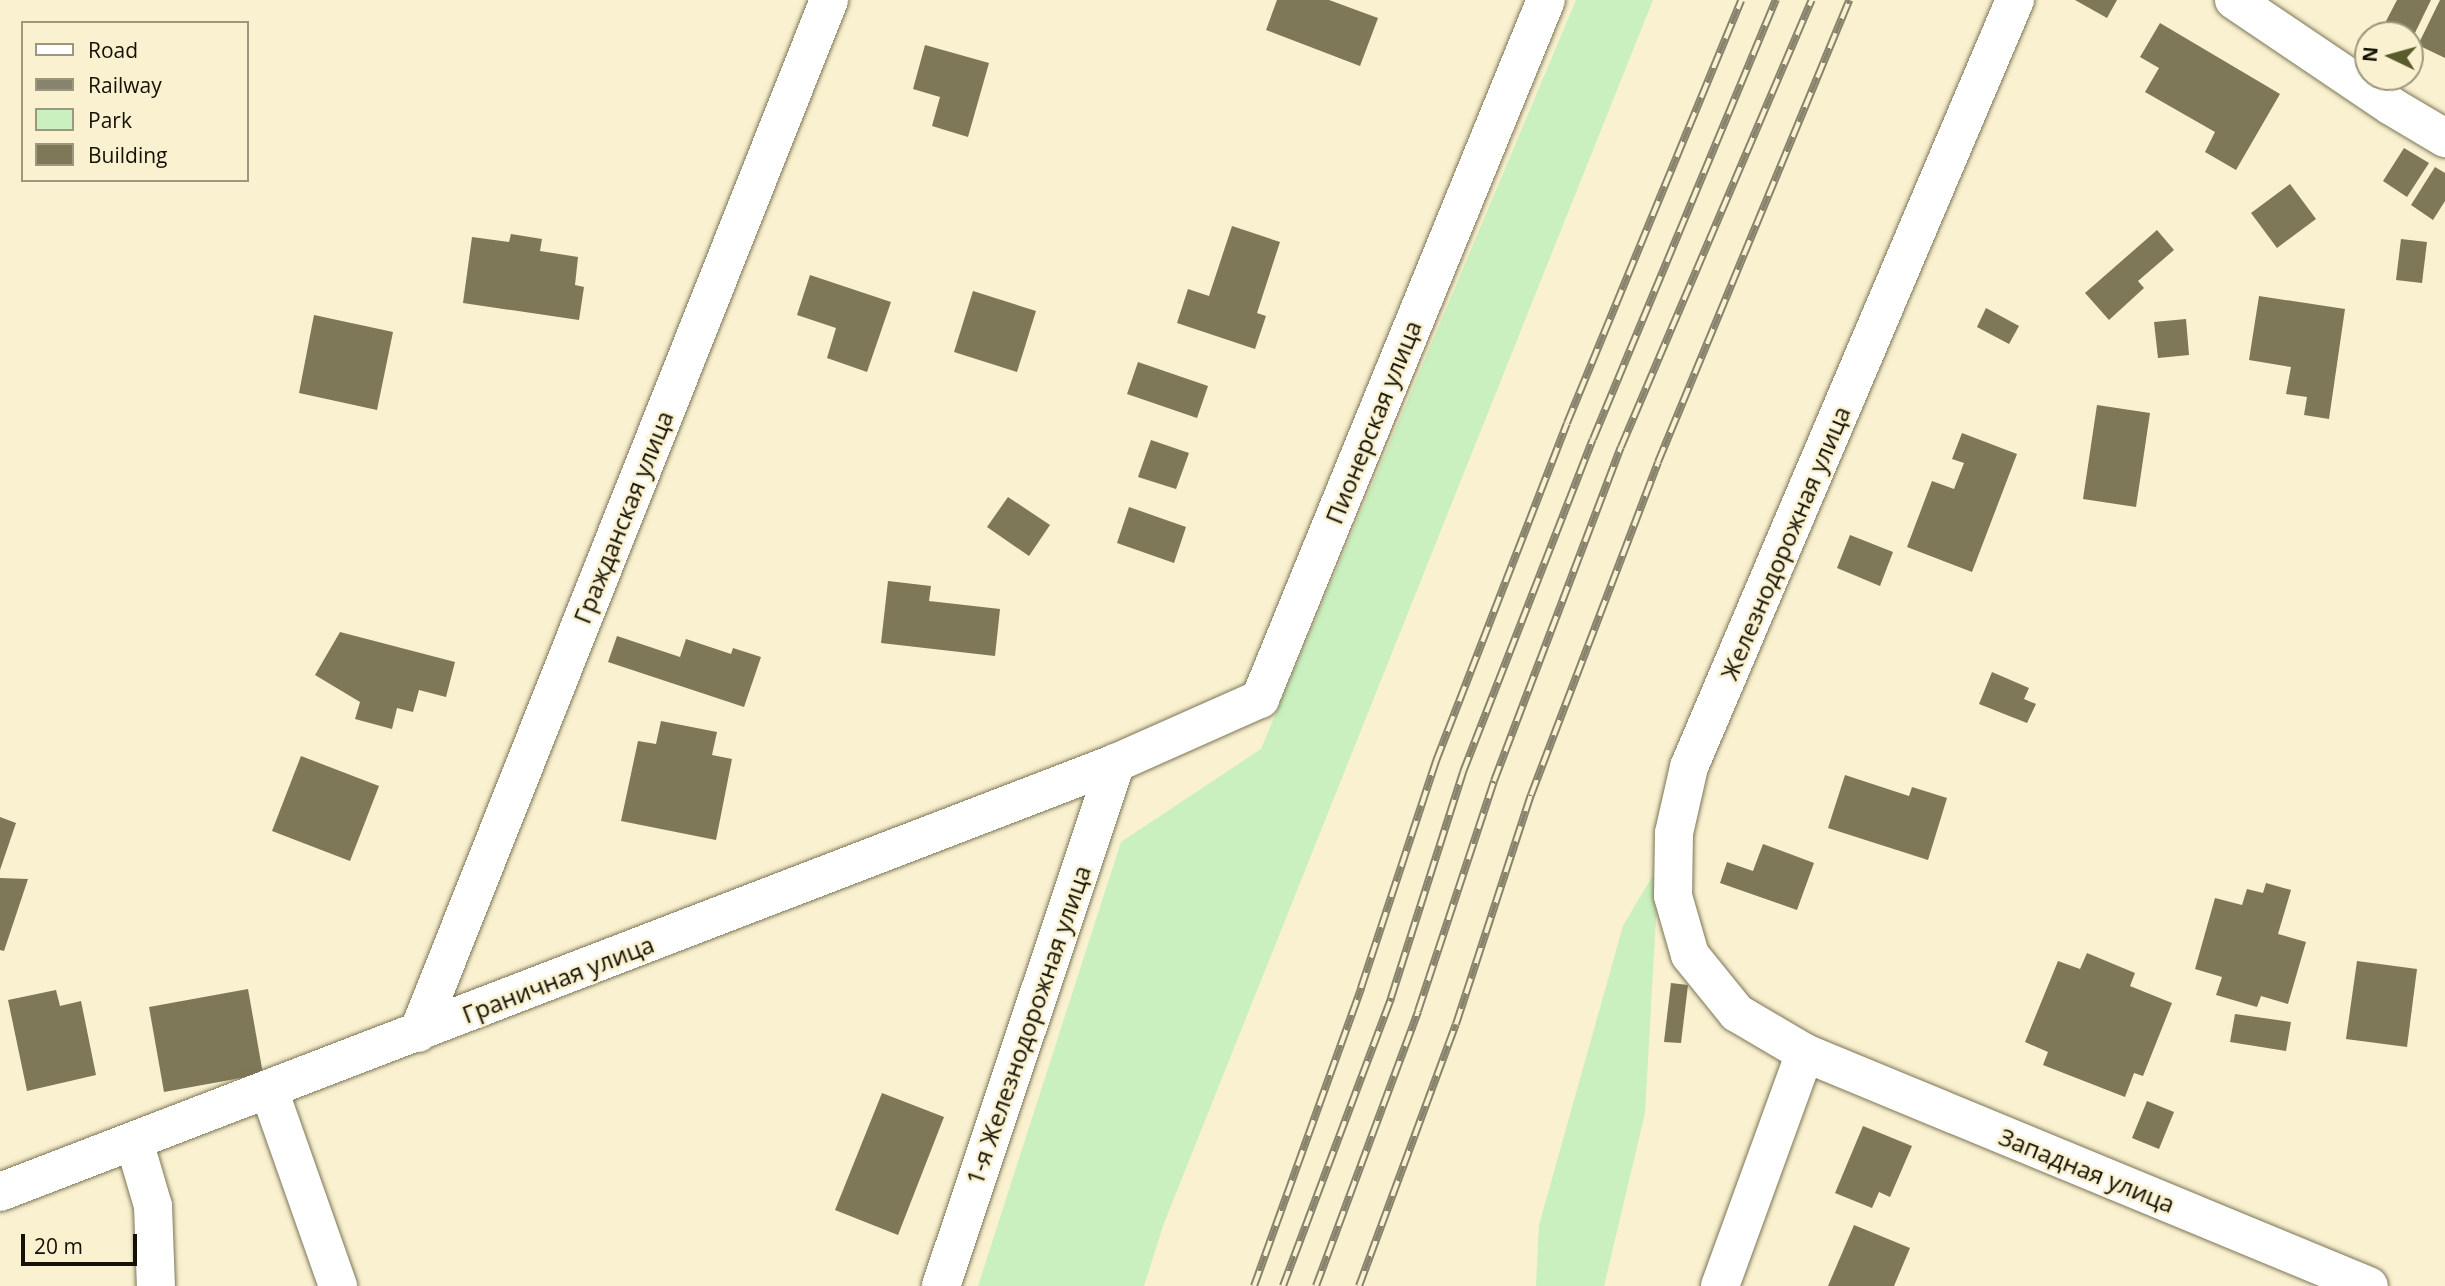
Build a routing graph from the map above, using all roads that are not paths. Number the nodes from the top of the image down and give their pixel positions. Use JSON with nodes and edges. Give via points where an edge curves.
{"nodes":[{"id":1,"x":829,"y":0,"type":"edge"},
{"id":2,"x":1546,"y":0,"type":"edge"},
{"id":3,"x":2015,"y":0,"type":"edge"},
{"id":4,"x":2234,"y":0,"type":"edge"},
{"id":5,"x":2445,"y":138,"type":"edge"},
{"id":6,"x":1116,"y":763,"type":"junction"},
{"id":7,"x":418,"y":1033,"type":"junction"},
{"id":8,"x":1805,"y":1053,"type":"junction"},
{"id":9,"x":269,"y":1090,"type":"junction"},
{"id":10,"x":134,"y":1141,"type":"junction"},
{"id":11,"x":0,"y":1192,"type":"edge"},
{"id":12,"x":156,"y":1286,"type":"edge"},
{"id":13,"x":338,"y":1286,"type":"edge"},
{"id":14,"x":941,"y":1286,"type":"edge"},
{"id":15,"x":1720,"y":1286,"type":"edge"},
{"id":16,"x":2369,"y":1286,"type":"edge"}],
"edges":[{"from":1,"to":7,"type":"street","name":"Гражданская улица"},
{"from":2,"to":6,"type":"street","name":"Пионерская улица","via":[[1260,699]]},
{"from":3,"to":8,"type":"street","name":"Железнодорожная улица","via":[[1689,767],[1674,833],[1673,895],[1689,955],[1737,1013]]},
{"from":4,"to":5,"type":"street"},
{"from":6,"to":7,"type":"street","name":"Граничная улица"},
{"from":6,"to":14,"type":"street","name":"1-я Железнодорожная улица"},
{"from":7,"to":9,"type":"street","name":"Граничная улица"},
{"from":8,"to":15,"type":"street"},
{"from":8,"to":16,"type":"street","name":"Западная улица"},
{"from":9,"to":10,"type":"street","name":"Граничная улица"},
{"from":9,"to":13,"type":"street"},
{"from":10,"to":11,"type":"street","name":"Граничная улица"},
{"from":10,"to":12,"type":"street","via":[[153,1206]]}]}
